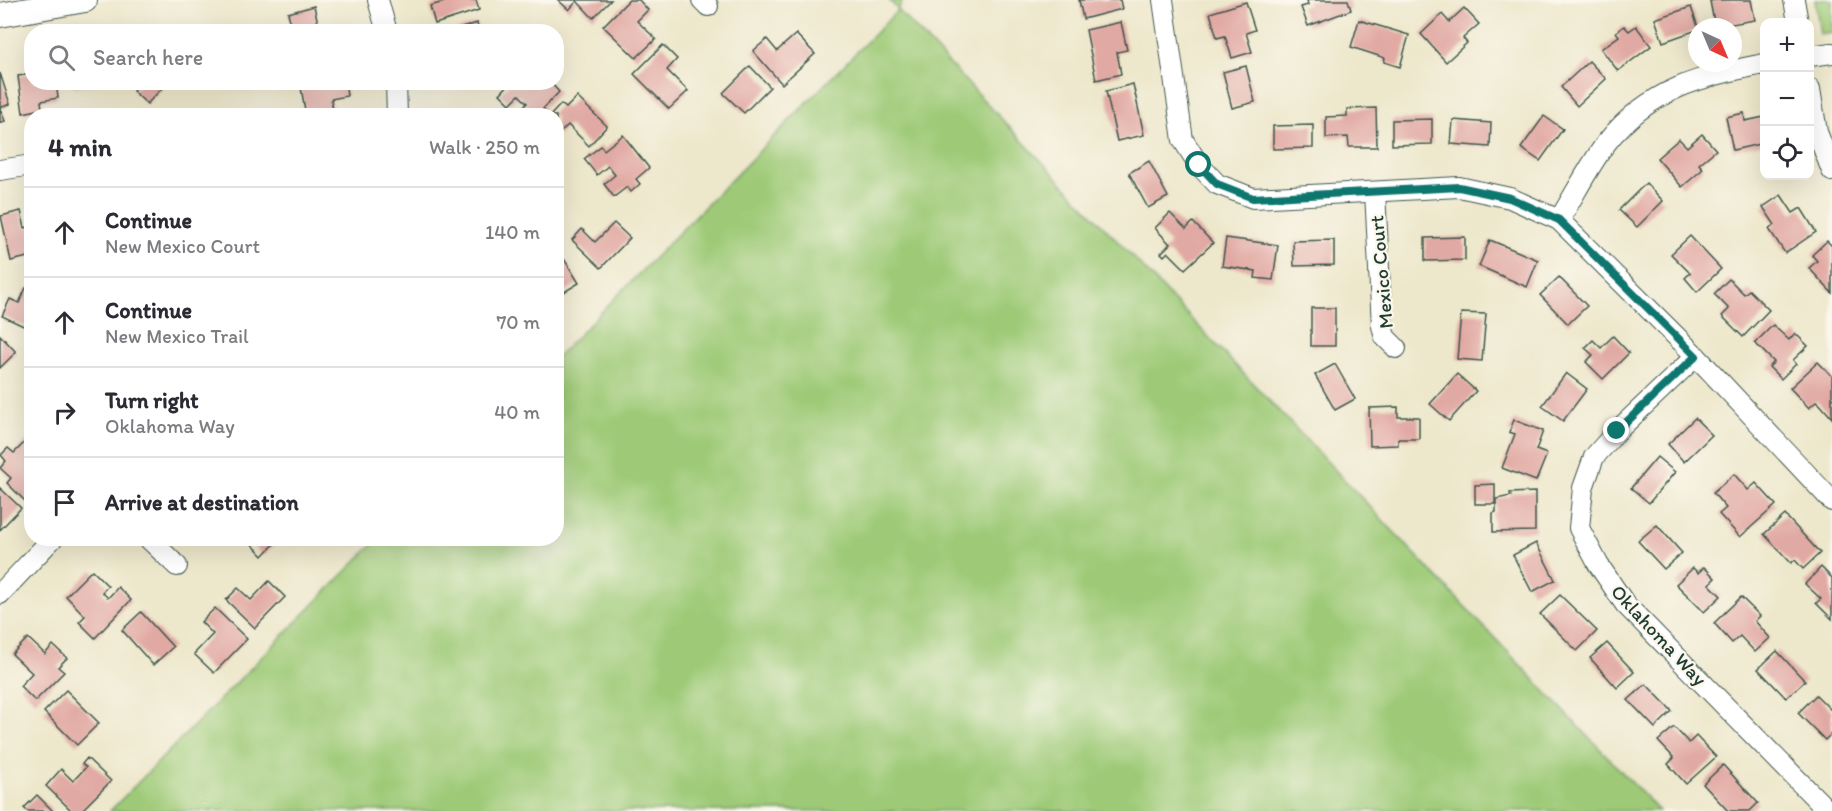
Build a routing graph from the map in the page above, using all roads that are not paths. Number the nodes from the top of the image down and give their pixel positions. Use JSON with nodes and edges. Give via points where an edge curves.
{"nodes":[{"id":1,"x":85,"y":0,"type":"edge"},
{"id":2,"x":378,"y":0,"type":"edge"},
{"id":3,"x":1163,"y":0,"type":"edge"},
{"id":4,"x":1794,"y":0,"type":"edge"},
{"id":5,"x":0,"y":15,"type":"edge"},
{"id":6,"x":1797,"y":18,"type":"edge"},
{"id":7,"x":385,"y":24,"type":"edge"},
{"id":8,"x":1832,"y":53,"type":"edge"},
{"id":9,"x":1814,"y":55,"type":"edge"},
{"id":10,"x":1760,"y":65,"type":"edge"},
{"id":11,"x":398,"y":90,"type":"edge"},
{"id":12,"x":402,"y":108,"type":"edge"},
{"id":13,"x":1814,"y":116,"type":"edge"},
{"id":14,"x":24,"y":166,"type":"edge"},
{"id":15,"x":0,"y":170,"type":"edge"},
{"id":16,"x":1832,"y":171,"type":"edge"},
{"id":17,"x":1375,"y":192,"type":"junction"},
{"id":18,"x":1559,"y":220,"type":"junction"},
{"id":19,"x":1396,"y":348,"type":"dead end"},
{"id":20,"x":1696,"y":356,"type":"junction"},
{"id":21,"x":1832,"y":501,"type":"edge"},
{"id":22,"x":45,"y":546,"type":"edge"},
{"id":23,"x":156,"y":546,"type":"edge"},
{"id":24,"x":177,"y":566,"type":"dead end"},
{"id":25,"x":0,"y":594,"type":"edge"},
{"id":26,"x":1828,"y":811,"type":"edge"}],
"edges":[{"from":1,"to":5,"type":"street"},
{"from":2,"to":7,"type":"street"},
{"from":3,"to":17,"type":"street","via":[[1183,140],[1217,184],[1253,198]]},
{"from":4,"to":6,"type":"street"},
{"from":8,"to":9,"type":"street"},
{"from":10,"to":18,"type":"street","via":[[1715,73],[1674,88],[1638,111],[1607,142]]},
{"from":11,"to":12,"type":"street"},
{"from":13,"to":16,"type":"street"},
{"from":14,"to":15,"type":"street"},
{"from":17,"to":18,"type":"street","via":[[1459,187],[1510,198]]},
{"from":17,"to":19,"type":"street","name":"Mexico Court","via":[[1382,326],[1385,337]]},
{"from":18,"to":20,"type":"street"},
{"from":20,"to":21,"type":"street"},
{"from":20,"to":26,"type":"street","name":"Oklahoma Way","via":[[1594,457],[1583,488],[1579,528],[1625,604]]},
{"from":22,"to":25,"type":"street"},
{"from":23,"to":24,"type":"street"}]}
